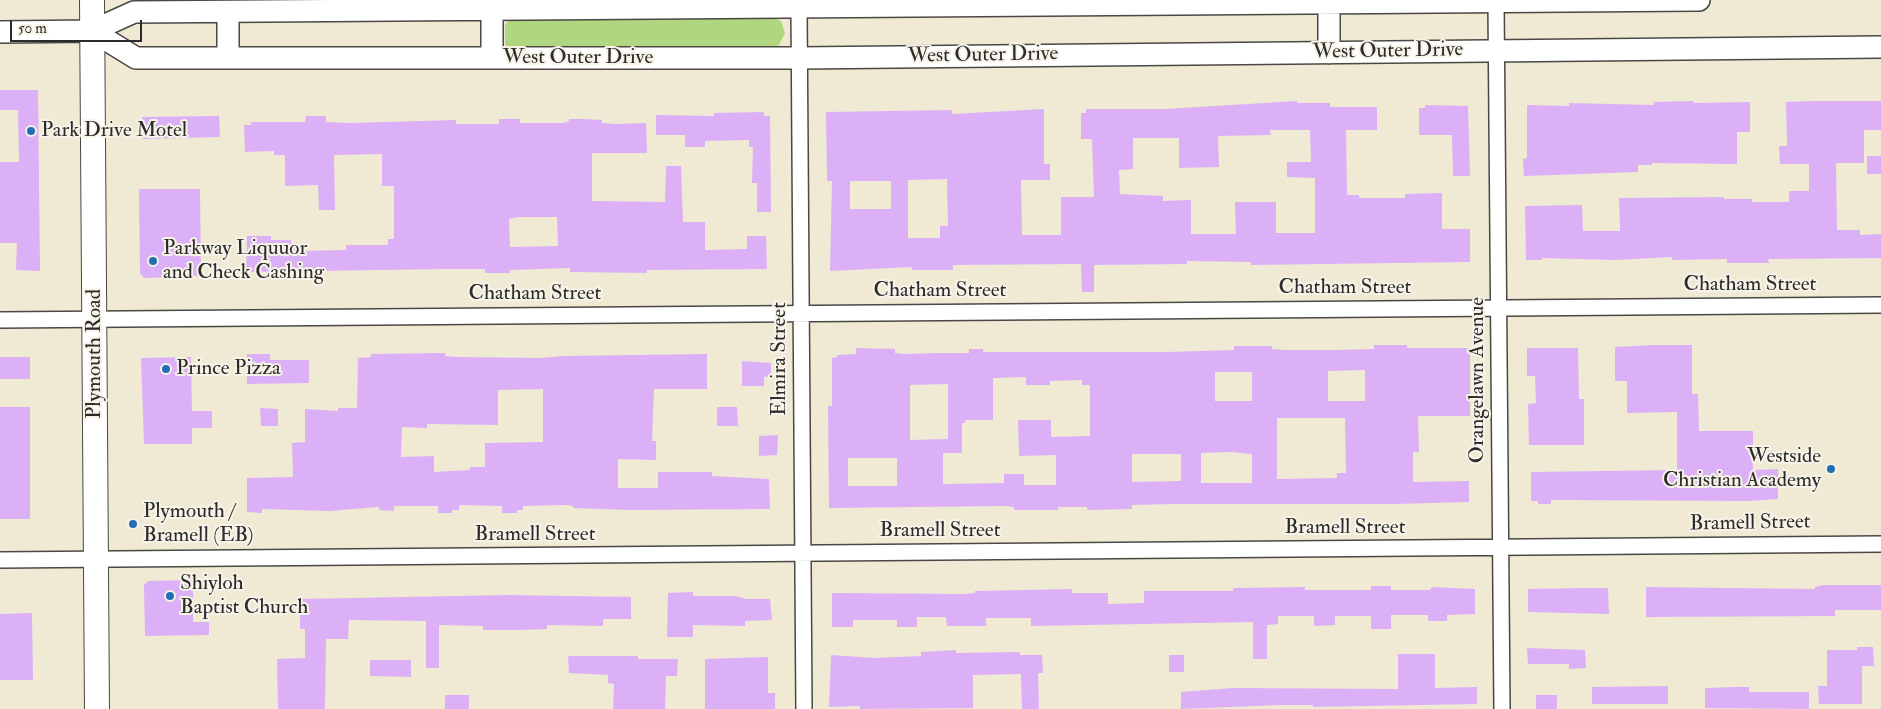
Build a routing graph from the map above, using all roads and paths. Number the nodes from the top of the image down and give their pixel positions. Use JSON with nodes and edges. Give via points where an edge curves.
{"nodes":[{"id":1,"x":92,"y":0,"type":"edge"},
{"id":2,"x":1700,"y":0,"type":"edge"},
{"id":3,"x":1496,"y":3,"type":"junction"},
{"id":4,"x":1329,"y":4,"type":"junction"},
{"id":5,"x":799,"y":8,"type":"junction"},
{"id":6,"x":492,"y":10,"type":"junction"},
{"id":7,"x":228,"y":12,"type":"junction"},
{"id":8,"x":92,"y":31,"type":"junction"},
{"id":9,"x":0,"y":32,"type":"edge"},
{"id":10,"x":1881,"y":47,"type":"edge"},
{"id":11,"x":1496,"y":51,"type":"junction"},
{"id":12,"x":1329,"y":53,"type":"junction"},
{"id":13,"x":228,"y":58,"type":"junction"},
{"id":14,"x":492,"y":58,"type":"junction"},
{"id":15,"x":799,"y":58,"type":"junction"},
{"id":16,"x":1881,"y":305,"type":"edge"},
{"id":17,"x":1499,"y":308,"type":"junction"},
{"id":18,"x":801,"y":313,"type":"junction"},
{"id":19,"x":95,"y":319,"type":"junction"},
{"id":20,"x":0,"y":320,"type":"edge"},
{"id":21,"x":1881,"y":544,"type":"edge"},
{"id":22,"x":1500,"y":548,"type":"junction"},
{"id":23,"x":803,"y":554,"type":"junction"},
{"id":24,"x":96,"y":559,"type":"junction"},
{"id":25,"x":0,"y":560,"type":"edge"},
{"id":26,"x":98,"y":709,"type":"edge"},
{"id":27,"x":804,"y":709,"type":"edge"},
{"id":28,"x":1502,"y":709,"type":"edge"}],
"edges":[{"from":1,"to":8,"type":"main road","name":"Plymouth Road"},
{"from":2,"to":3,"type":"main road"},
{"from":3,"to":4,"type":"main road"},
{"from":3,"to":11,"type":"street","name":"Orangelawn Avenue"},
{"from":4,"to":5,"type":"main road"},
{"from":4,"to":12,"type":"main road"},
{"from":5,"to":6,"type":"main road"},
{"from":5,"to":15,"type":"street","name":"Elmira Street"},
{"from":6,"to":7,"type":"main road"},
{"from":6,"to":14,"type":"main road"},
{"from":7,"to":8,"type":"main road","via":[[134,12]]},
{"from":7,"to":13,"type":"main road"},
{"from":8,"to":9,"type":"main road"},
{"from":8,"to":13,"type":"main road","name":"West Outer Drive","via":[[136,58]]},
{"from":8,"to":19,"type":"main road","name":"Plymouth Road"},
{"from":10,"to":11,"type":"main road","name":"West Outer Drive"},
{"from":11,"to":12,"type":"main road","name":"West Outer Drive"},
{"from":11,"to":17,"type":"street","name":"Orangelawn Avenue"},
{"from":12,"to":15,"type":"main road","name":"West Outer Drive"},
{"from":13,"to":14,"type":"main road","name":"West Outer Drive"},
{"from":14,"to":15,"type":"main road","name":"West Outer Drive"},
{"from":15,"to":18,"type":"street","name":"Elmira Street"},
{"from":16,"to":17,"type":"street","name":"Chatham Street"},
{"from":17,"to":18,"type":"street","name":"Chatham Street"},
{"from":17,"to":22,"type":"street","name":"Orangelawn Avenue"},
{"from":18,"to":19,"type":"street","name":"Chatham Street"},
{"from":18,"to":23,"type":"street","name":"Elmira Street"},
{"from":19,"to":20,"type":"street","name":"Chatham Street"},
{"from":19,"to":24,"type":"main road","name":"Plymouth Road"},
{"from":21,"to":22,"type":"street","name":"Bramell Street"},
{"from":22,"to":23,"type":"street","name":"Bramell Street"},
{"from":22,"to":28,"type":"street","name":"Orangelawn Avenue"},
{"from":23,"to":24,"type":"street","name":"Bramell Street"},
{"from":23,"to":27,"type":"street","name":"Elmira Street"},
{"from":24,"to":25,"type":"street","name":"Bramell Street"},
{"from":24,"to":26,"type":"main road","name":"Plymouth Road"}]}
